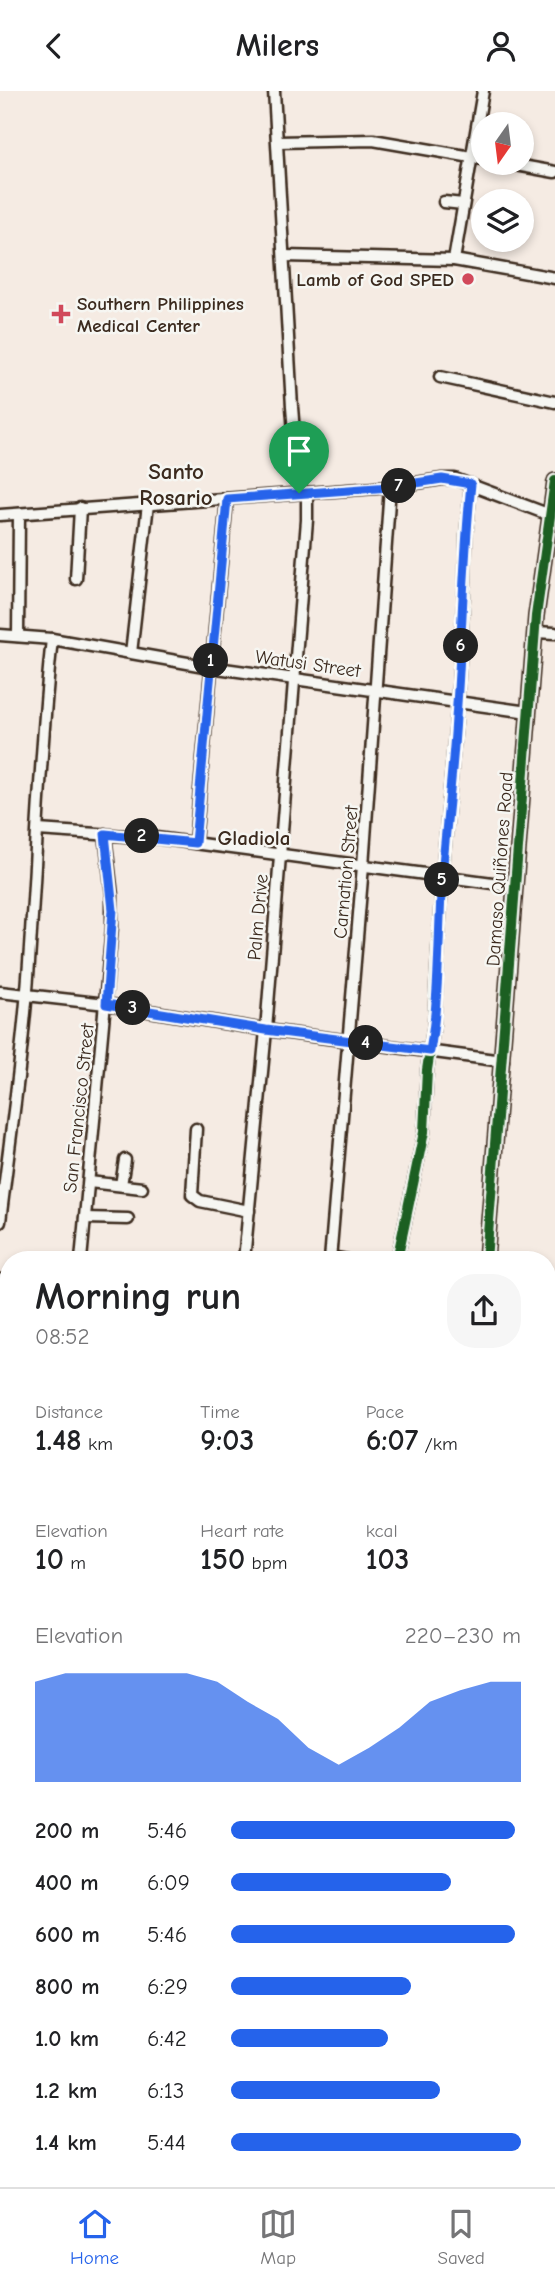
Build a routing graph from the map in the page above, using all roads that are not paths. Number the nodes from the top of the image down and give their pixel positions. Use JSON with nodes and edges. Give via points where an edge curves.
{"nodes":[{"id":1,"x":274,"y":91,"type":"edge"},
{"id":2,"x":483,"y":91,"type":"edge"},
{"id":3,"x":479,"y":112,"type":"edge"},
{"id":4,"x":278,"y":142,"type":"junction"},
{"id":5,"x":471,"y":156,"type":"joint"},
{"id":6,"x":534,"y":168,"type":"edge"},
{"id":7,"x":555,"y":172,"type":"edge"},
{"id":8,"x":444,"y":201,"type":"dead end"},
{"id":9,"x":463,"y":204,"type":"junction"},
{"id":10,"x":284,"y":256,"type":"junction"},
{"id":11,"x":454,"y":260,"type":"junction"},
{"id":12,"x":555,"y":278,"type":"edge"},
{"id":13,"x":440,"y":377,"type":"dead end"},
{"id":14,"x":555,"y":402,"type":"edge"},
{"id":15,"x":555,"y":481,"type":"edge"},
{"id":16,"x":471,"y":484,"type":"junction"},
{"id":17,"x":390,"y":487,"type":"junction"},
{"id":18,"x":303,"y":493,"type":"junction"},
{"id":19,"x":227,"y":499,"type":"junction"},
{"id":20,"x":148,"y":504,"type":"junction"},
{"id":21,"x":80,"y":508,"type":"junction"},
{"id":22,"x":19,"y":514,"type":"junction"},
{"id":23,"x":0,"y":515,"type":"edge"},
{"id":24,"x":550,"y":515,"type":"junction"},
{"id":25,"x":76,"y":579,"type":"dead end"},
{"id":26,"x":535,"y":632,"type":"junction"},
{"id":27,"x":555,"y":633,"type":"edge"},
{"id":28,"x":0,"y":635,"type":"edge"},
{"id":29,"x":18,"y":636,"type":"junction"},
{"id":30,"x":52,"y":639,"type":"junction"},
{"id":31,"x":131,"y":653,"type":"junction"},
{"id":32,"x":210,"y":667,"type":"junction"},
{"id":33,"x":293,"y":678,"type":"junction"},
{"id":34,"x":377,"y":690,"type":"junction"},
{"id":35,"x":457,"y":702,"type":"junction"},
{"id":36,"x":528,"y":712,"type":"junction"},
{"id":37,"x":38,"y":830,"type":"junction"},
{"id":38,"x":105,"y":834,"type":"junction"},
{"id":39,"x":195,"y":843,"type":"junction"},
{"id":40,"x":280,"y":855,"type":"junction"},
{"id":41,"x":363,"y":866,"type":"junction"},
{"id":42,"x":442,"y":878,"type":"junction"},
{"id":43,"x":515,"y":886,"type":"junction"},
{"id":44,"x":0,"y":992,"type":"edge"},
{"id":45,"x":26,"y":993,"type":"junction"},
{"id":46,"x":106,"y":1004,"type":"junction"},
{"id":47,"x":266,"y":1030,"type":"junction"},
{"id":48,"x":348,"y":1040,"type":"junction"},
{"id":49,"x":430,"y":1051,"type":"junction"},
{"id":50,"x":503,"y":1061,"type":"junction"},
{"id":51,"x":196,"y":1129,"type":"dead end"},
{"id":52,"x":5,"y":1136,"type":"edge"},
{"id":53,"x":125,"y":1160,"type":"dead end"},
{"id":54,"x":89,"y":1182,"type":"junction"},
{"id":55,"x":121,"y":1185,"type":"junction"},
{"id":56,"x":142,"y":1188,"type":"dead end"},
{"id":57,"x":249,"y":1211,"type":"junction"},
{"id":58,"x":85,"y":1218,"type":"junction"},
{"id":59,"x":128,"y":1219,"type":"dead end"},
{"id":60,"x":0,"y":1222,"type":"edge"},
{"id":61,"x":82,"y":1251,"type":"edge"},
{"id":62,"x":245,"y":1251,"type":"edge"},
{"id":63,"x":331,"y":1251,"type":"edge"},
{"id":64,"x":399,"y":1251,"type":"edge"},
{"id":65,"x":487,"y":1251,"type":"edge"}],
"edges":[{"from":1,"to":4,"type":"street","name":"Palm Drive"},
{"from":2,"to":3,"type":"street"},
{"from":4,"to":5,"type":"street","via":[[373,140]]},
{"from":4,"to":10,"type":"street","name":"Palm Drive"},
{"from":5,"to":9,"type":"street"},
{"from":6,"to":7,"type":"street"},
{"from":8,"to":9,"type":"street"},
{"from":9,"to":11,"type":"street"},
{"from":10,"to":11,"type":"street"},
{"from":10,"to":18,"type":"street","name":"Palm Drive","via":[[292,407]]},
{"from":11,"to":12,"type":"street"},
{"from":13,"to":14,"type":"street"},
{"from":15,"to":24,"type":"main road","name":"Damaso Quiñones Road"},
{"from":16,"to":17,"type":"street","via":[[442,479]]},
{"from":16,"to":24,"type":"street"},
{"from":16,"to":35,"type":"street"},
{"from":17,"to":18,"type":"street"},
{"from":17,"to":34,"type":"street","name":"Carnation Street"},
{"from":18,"to":19,"type":"street"},
{"from":18,"to":33,"type":"street","name":"Palm Drive","via":[[307,520]]},
{"from":19,"to":20,"type":"street"},
{"from":19,"to":32,"type":"street"},
{"from":20,"to":21,"type":"street"},
{"from":20,"to":31,"type":"street"},
{"from":21,"to":22,"type":"street"},
{"from":21,"to":25,"type":"street"},
{"from":22,"to":23,"type":"street"},
{"from":22,"to":29,"type":"street"},
{"from":24,"to":26,"type":"main road","name":"Damaso Quiñones Road"},
{"from":26,"to":27,"type":"street"},
{"from":26,"to":36,"type":"main road","name":"Damaso Quiñones Road"},
{"from":28,"to":29,"type":"street","name":"Watusi Street"},
{"from":29,"to":30,"type":"street","name":"Watusi Street"},
{"from":30,"to":31,"type":"street","name":"Watusi Street"},
{"from":30,"to":37,"type":"street"},
{"from":31,"to":32,"type":"street","name":"Watusi Street"},
{"from":32,"to":33,"type":"street","name":"Watusi Street"},
{"from":32,"to":39,"type":"street"},
{"from":33,"to":34,"type":"street","name":"Watusi Street"},
{"from":33,"to":40,"type":"street","name":"Palm Drive"},
{"from":34,"to":35,"type":"street","name":"Watusi Street"},
{"from":34,"to":41,"type":"street","name":"Carnation Street"},
{"from":35,"to":36,"type":"street","name":"Watusi Street"},
{"from":35,"to":42,"type":"street"},
{"from":36,"to":43,"type":"main road","name":"Damaso Quiñones Road"},
{"from":37,"to":38,"type":"street"},
{"from":37,"to":45,"type":"street"},
{"from":38,"to":39,"type":"street"},
{"from":38,"to":46,"type":"street","name":"San Francisco Street","via":[[113,910]]},
{"from":39,"to":40,"type":"street"},
{"from":40,"to":41,"type":"street"},
{"from":40,"to":47,"type":"street","name":"Palm Drive"},
{"from":41,"to":42,"type":"street"},
{"from":41,"to":48,"type":"street","name":"Carnation Street"},
{"from":42,"to":43,"type":"street"},
{"from":42,"to":49,"type":"street"},
{"from":43,"to":50,"type":"main road","name":"Damaso Quiñones Road"},
{"from":44,"to":45,"type":"street"},
{"from":45,"to":46,"type":"street"},
{"from":45,"to":52,"type":"street"},
{"from":46,"to":47,"type":"street"},
{"from":46,"to":54,"type":"street","name":"San Francisco Street"},
{"from":47,"to":48,"type":"street"},
{"from":47,"to":57,"type":"street","name":"Palm Drive"},
{"from":48,"to":49,"type":"street"},
{"from":48,"to":63,"type":"street","name":"Carnation Street"},
{"from":49,"to":50,"type":"street"},
{"from":49,"to":64,"type":"street","via":[[422,1145]]},
{"from":50,"to":65,"type":"main road","name":"Damaso Quiñones Road"},
{"from":51,"to":57,"type":"street","via":[[192,1195],[200,1201]]},
{"from":52,"to":60,"type":"street"},
{"from":53,"to":55,"type":"street"},
{"from":54,"to":55,"type":"street"},
{"from":54,"to":58,"type":"street","name":"San Francisco Street"},
{"from":55,"to":56,"type":"street"},
{"from":57,"to":62,"type":"street","name":"Palm Drive"},
{"from":58,"to":59,"type":"street"},
{"from":58,"to":61,"type":"street","name":"San Francisco Street"}]}
